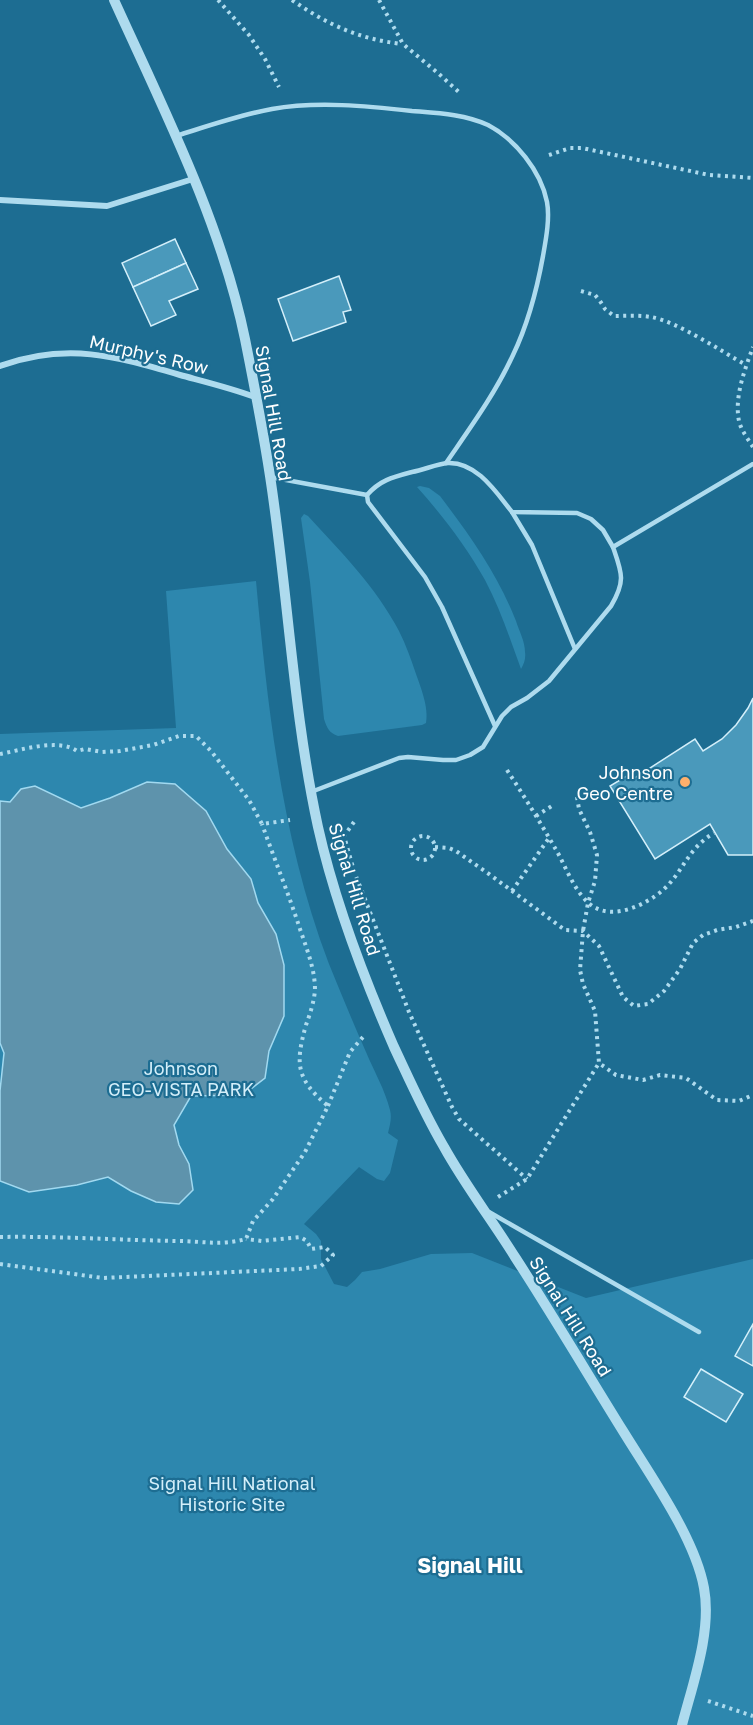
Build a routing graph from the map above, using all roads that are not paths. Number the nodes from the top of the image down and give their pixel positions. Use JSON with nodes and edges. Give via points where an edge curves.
{"nodes":[{"id":1,"x":114,"y":0,"type":"edge"},
{"id":2,"x":176,"y":136,"type":"junction"},
{"id":3,"x":193,"y":180,"type":"junction"},
{"id":4,"x":0,"y":200,"type":"edge"},
{"id":5,"x":0,"y":366,"type":"edge"},
{"id":6,"x":255,"y":398,"type":"junction"},
{"id":7,"x":446,"y":463,"type":"junction"},
{"id":8,"x":753,"y":464,"type":"edge"},
{"id":9,"x":270,"y":477,"type":"junction"},
{"id":10,"x":367,"y":495,"type":"junction"},
{"id":11,"x":512,"y":512,"type":"junction"},
{"id":12,"x":613,"y":547,"type":"junction"},
{"id":13,"x":575,"y":649,"type":"junction"},
{"id":14,"x":495,"y":726,"type":"junction"},
{"id":15,"x":311,"y":792,"type":"junction"},
{"id":16,"x":482,"y":1207,"type":"junction"},
{"id":17,"x":699,"y":1332,"type":"dead end"},
{"id":18,"x":682,"y":1725,"type":"edge"}],
"edges":[{"from":1,"to":2,"type":"street","name":"Signal Hill Road"},
{"from":2,"to":3,"type":"street","name":"Signal Hill Road"},
{"from":2,"to":7,"type":"lane","via":[[274,109],[394,109],[465,117],[489,126],[526,156],[548,202],[529,315],[498,384]]},
{"from":3,"to":4,"type":"street","via":[[107,206]]},
{"from":3,"to":6,"type":"street","name":"Signal Hill Road","via":[[233,291]]},
{"from":5,"to":6,"type":"street","name":"Murphy's Row","via":[[39,355],[93,353],[231,388]]},
{"from":6,"to":9,"type":"street","name":"Signal Hill Road"},
{"from":7,"to":10,"type":"lane","via":[[386,479]]},
{"from":7,"to":11,"type":"lane","via":[[462,464],[474,472]]},
{"from":8,"to":12,"type":"lane"},
{"from":9,"to":10,"type":"lane"},
{"from":9,"to":15,"type":"street","name":"Signal Hill Road"},
{"from":10,"to":14,"type":"lane","via":[[368,502],[425,577],[442,607]]},
{"from":11,"to":12,"type":"lane","via":[[577,513],[603,530]]},
{"from":11,"to":13,"type":"lane","via":[[532,545]]},
{"from":12,"to":13,"type":"lane","via":[[621,570],[618,594]]},
{"from":13,"to":14,"type":"lane","via":[[549,681],[511,707]]},
{"from":14,"to":15,"type":"lane","via":[[483,747],[470,755],[456,760],[399,758]]},
{"from":15,"to":16,"type":"street","name":"Signal Hill Road","via":[[329,871],[366,980],[428,1117]]},
{"from":16,"to":17,"type":"lane"},
{"from":16,"to":18,"type":"street","name":"Signal Hill Road","via":[[607,1405],[693,1552],[706,1606],[698,1665]]}]}
